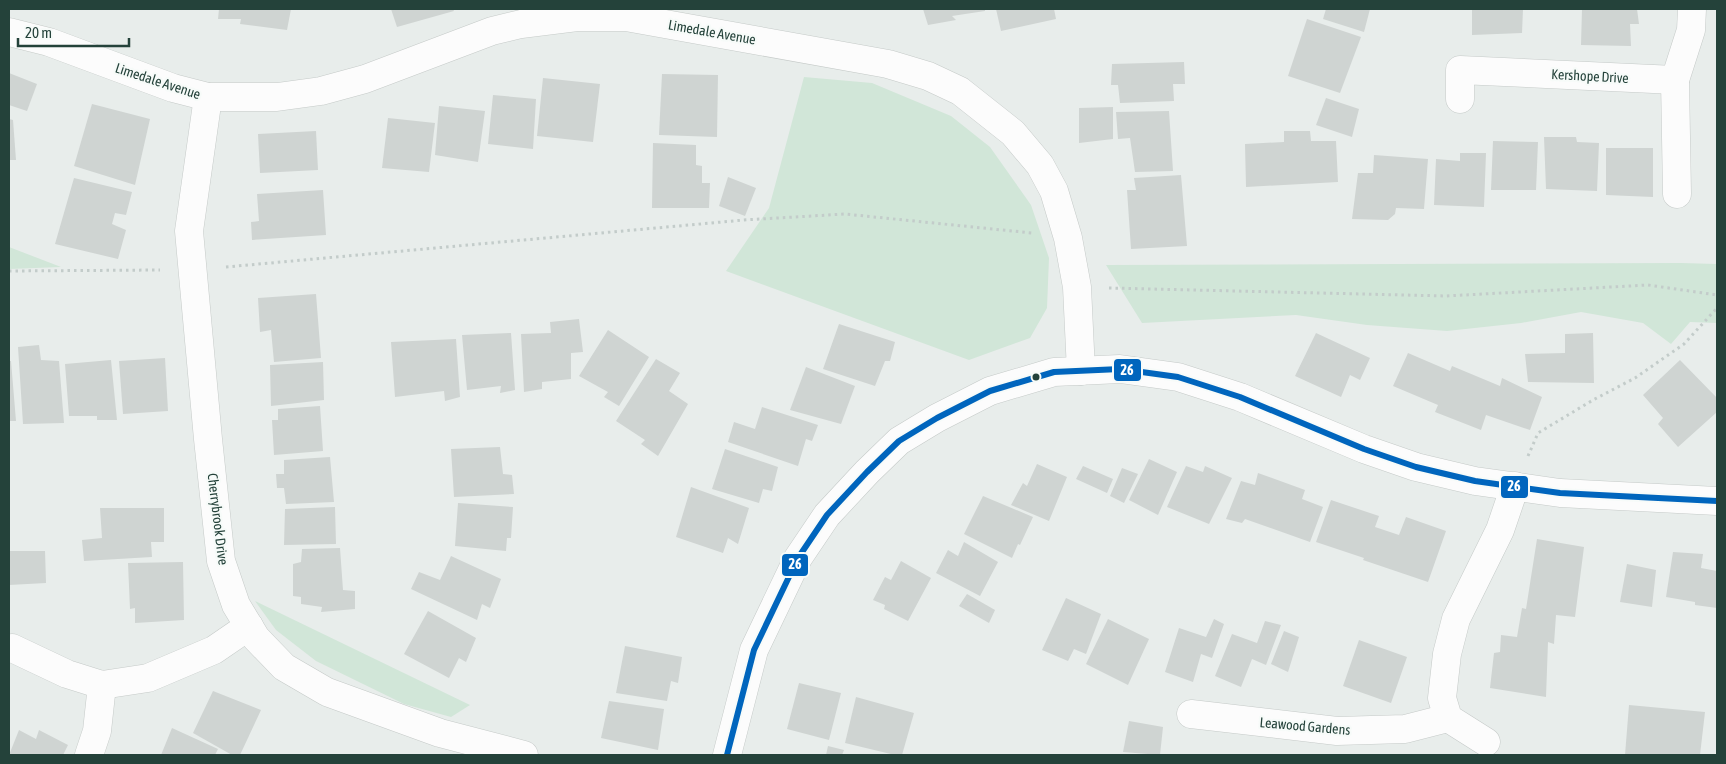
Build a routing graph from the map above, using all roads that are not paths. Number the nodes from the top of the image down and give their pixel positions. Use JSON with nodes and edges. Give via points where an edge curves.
{"nodes":[{"id":1,"x":1692,"y":9,"type":"edge"},
{"id":2,"x":9,"y":32,"type":"edge"},
{"id":3,"x":1674,"y":80,"type":"junction"},
{"id":4,"x":208,"y":96,"type":"junction"},
{"id":5,"x":1460,"y":99,"type":"dead end"},
{"id":6,"x":1677,"y":194,"type":"dead end"},
{"id":7,"x":1081,"y":371,"type":"junction"},
{"id":8,"x":1515,"y":486,"type":"junction"},
{"id":9,"x":1717,"y":501,"type":"edge"},
{"id":10,"x":249,"y":626,"type":"junction"},
{"id":11,"x":12,"y":648,"type":"dead end"},
{"id":12,"x":102,"y":685,"type":"junction"},
{"id":13,"x":1191,"y":714,"type":"dead end"},
{"id":14,"x":1448,"y":718,"type":"junction"},
{"id":15,"x":1486,"y":742,"type":"dead end"},
{"id":16,"x":476,"y":749,"type":"edge"},
{"id":17,"x":89,"y":755,"type":"edge"},
{"id":18,"x":524,"y":755,"type":"edge"},
{"id":19,"x":727,"y":755,"type":"edge"}],
"edges":[{"from":1,"to":3,"type":"street","via":[[1691,30]]},
{"from":2,"to":4,"type":"street","name":"Limedale Avenue","via":[[49,42],[173,88]]},
{"from":3,"to":5,"type":"street","name":"Kershope Drive","via":[[1460,70]]},
{"from":3,"to":6,"type":"street"},
{"from":4,"to":7,"type":"street","name":"Limedale Avenue","via":[[277,97],[321,91],[365,79],[492,31],[577,17],[626,17],[888,64],[928,76],[960,90],[1013,133],[1040,165],[1054,191],[1068,238],[1077,287]]},
{"from":4,"to":10,"type":"street","name":"Cherrybrook Drive","via":[[189,231],[221,561],[236,605]]},
{"from":7,"to":8,"type":"street","via":[[1120,369],[1178,377],[1240,397],[1416,467],[1475,481]]},
{"from":7,"to":19,"type":"street","via":[[1054,372],[990,391],[937,418],[899,441],[827,515],[798,558],[754,650]]},
{"from":8,"to":9,"type":"street","via":[[1560,493]]},
{"from":8,"to":14,"type":"street","via":[[1500,530],[1456,618],[1447,654],[1442,698]]},
{"from":10,"to":12,"type":"street","via":[[214,650],[148,678]]},
{"from":10,"to":16,"type":"street","name":"Cherrybrook Drive","via":[[284,667],[327,692]]},
{"from":11,"to":12,"type":"street","via":[[67,674]]},
{"from":12,"to":17,"type":"street","via":[[98,731]]},
{"from":13,"to":14,"type":"street","name":"Leawood Gardens","via":[[1337,731],[1405,729]]},
{"from":14,"to":15,"type":"street"},
{"from":16,"to":18,"type":"street","name":"Cherrybrook Drive"}]}
